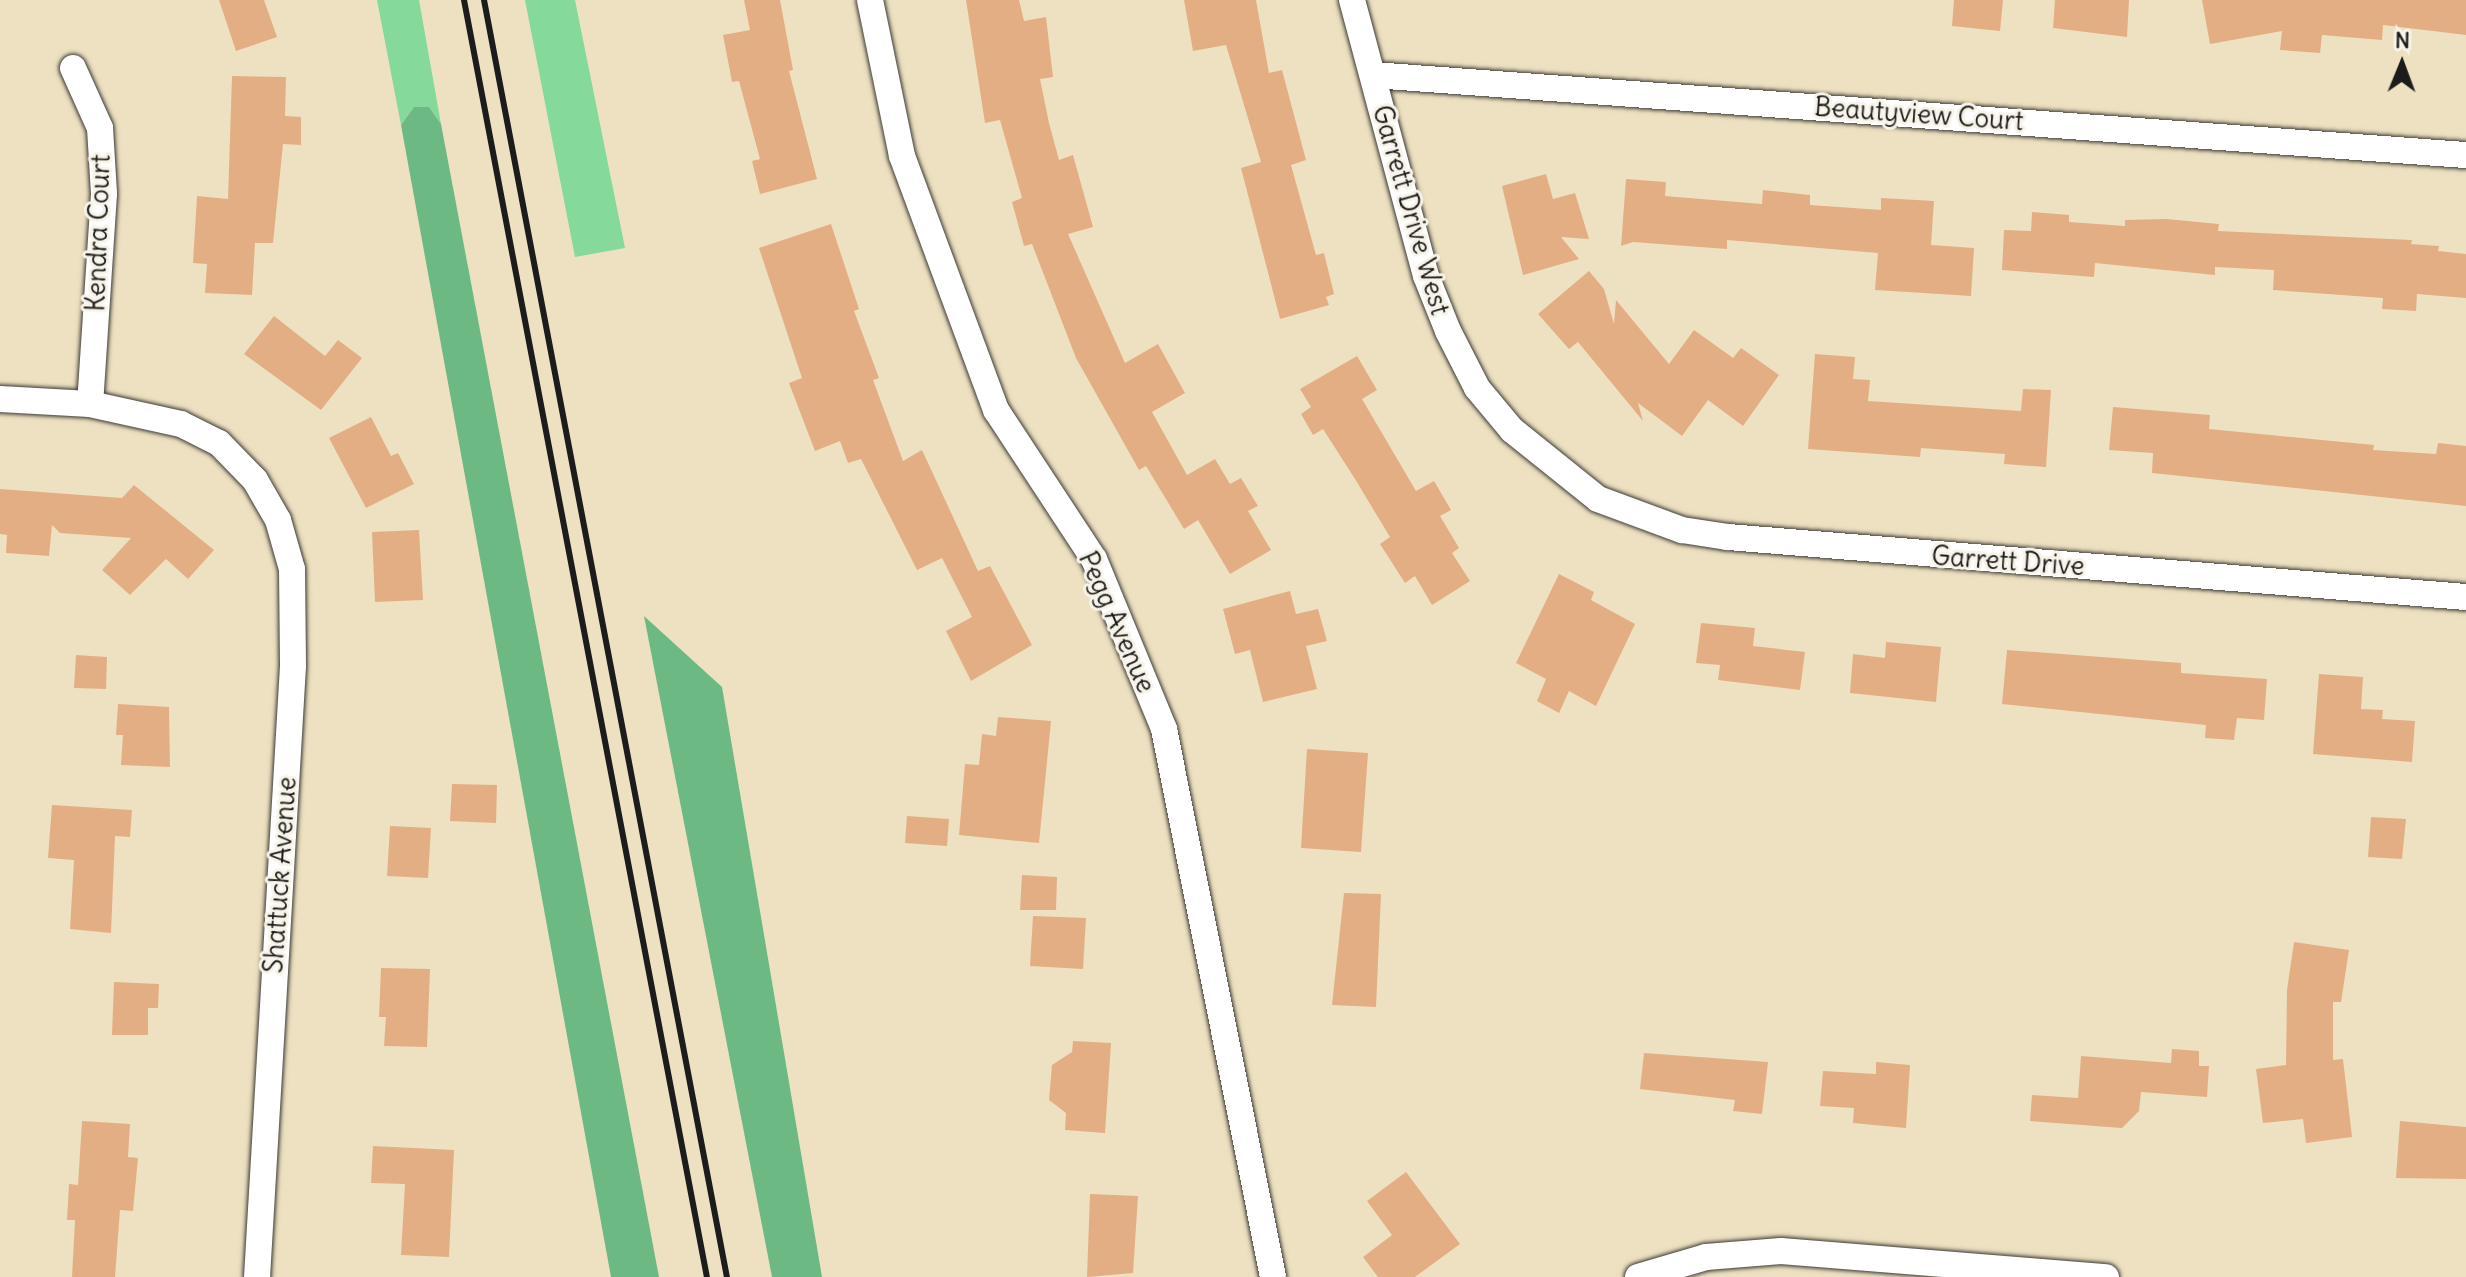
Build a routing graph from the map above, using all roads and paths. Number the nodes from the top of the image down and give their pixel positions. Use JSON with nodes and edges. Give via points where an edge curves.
{"nodes":[{"id":1,"x":870,"y":0,"type":"edge"},
{"id":2,"x":1352,"y":0,"type":"edge"},
{"id":3,"x":73,"y":68,"type":"dead end"},
{"id":4,"x":1373,"y":75,"type":"junction"},
{"id":5,"x":2466,"y":155,"type":"edge"},
{"id":6,"x":0,"y":399,"type":"edge"},
{"id":7,"x":90,"y":404,"type":"junction"},
{"id":8,"x":1564,"y":474,"type":"joint"},
{"id":9,"x":2466,"y":597,"type":"edge"},
{"id":10,"x":257,"y":1277,"type":"edge"},
{"id":11,"x":1273,"y":1277,"type":"edge"},
{"id":12,"x":1638,"y":1277,"type":"edge"},
{"id":13,"x":2106,"y":1277,"type":"edge"}],
"edges":[{"from":1,"to":11,"type":"street","name":"Pegg Avenue","via":[[902,156],[996,410],[1094,559],[1164,729]]},
{"from":2,"to":4,"type":"street","name":"Garrett Drive West"},
{"from":3,"to":7,"type":"street","name":"Kendra Court","via":[[100,128],[104,194]]},
{"from":4,"to":5,"type":"street","name":"Beautyview Court"},
{"from":4,"to":8,"type":"street","name":"Garrett Drive West","via":[[1426,276],[1448,331],[1477,388],[1512,430]]},
{"from":6,"to":7,"type":"street","name":"Shattuck Avenue"},
{"from":7,"to":10,"type":"street","name":"Shattuck Avenue","via":[[181,424],[219,443],[255,480],[278,520],[292,569],[293,666]]},
{"from":8,"to":9,"type":"street","name":"Garrett Drive","via":[[1598,499],[1641,518],[1728,537]]},
{"from":12,"to":13,"type":"street","via":[[1706,1257],[1781,1251]]}]}
